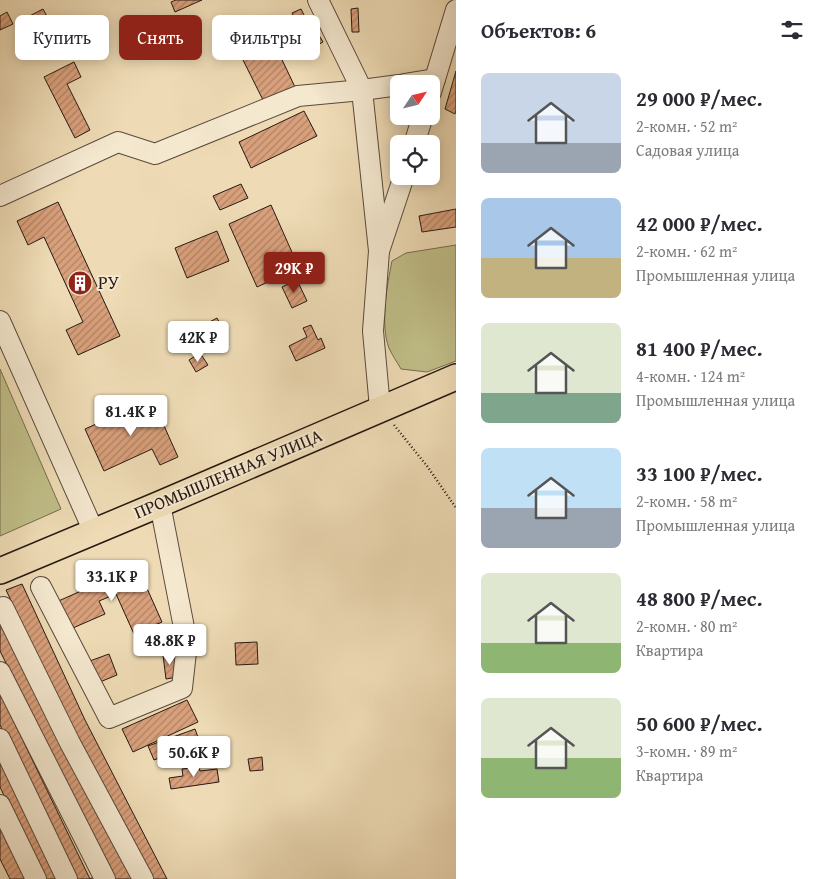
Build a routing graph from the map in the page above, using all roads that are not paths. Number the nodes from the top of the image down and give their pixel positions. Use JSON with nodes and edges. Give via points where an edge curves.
{"nodes":[{"id":1,"x":318,"y":0,"type":"edge"},
{"id":2,"x":456,"y":10,"type":"edge"},
{"id":3,"x":436,"y":75,"type":"edge"},
{"id":4,"x":390,"y":86,"type":"edge"},
{"id":5,"x":362,"y":90,"type":"junction"},
{"id":6,"x":401,"y":185,"type":"edge"},
{"id":7,"x":0,"y":196,"type":"edge"},
{"id":8,"x":380,"y":251,"type":"junction"},
{"id":9,"x":0,"y":321,"type":"edge"},
{"id":10,"x":456,"y":377,"type":"edge"},
{"id":11,"x":380,"y":408,"type":"junction"},
{"id":12,"x":160,"y":504,"type":"junction"},
{"id":13,"x":94,"y":532,"type":"junction"},
{"id":14,"x":0,"y":571,"type":"edge"},
{"id":15,"x":41,"y":587,"type":"dead end"},
{"id":16,"x":0,"y":608,"type":"edge"},
{"id":17,"x":0,"y":672,"type":"edge"},
{"id":18,"x":0,"y":739,"type":"edge"},
{"id":19,"x":0,"y":805,"type":"edge"},
{"id":20,"x":36,"y":879,"type":"edge"},
{"id":21,"x":67,"y":879,"type":"edge"},
{"id":22,"x":105,"y":879,"type":"edge"},
{"id":23,"x":143,"y":879,"type":"edge"}],
"edges":[{"from":1,"to":5,"type":"street"},
{"from":2,"to":3,"type":"street"},
{"from":4,"to":5,"type":"street"},
{"from":5,"to":7,"type":"street","via":[[298,96],[156,154],[118,142]]},
{"from":5,"to":8,"type":"street"},
{"from":6,"to":8,"type":"street"},
{"from":8,"to":11,"type":"street","via":[[373,331]]},
{"from":9,"to":13,"type":"street"},
{"from":10,"to":11,"type":"main road","name":"ПРОМЫШЛЕННАЯ УЛИЦА"},
{"from":11,"to":12,"type":"main road","name":"ПРОМЫШЛЕННАЯ УЛИЦА"},
{"from":12,"to":13,"type":"main road","name":"ПРОМЫШЛЕННАЯ УЛИЦА"},
{"from":12,"to":15,"type":"street","via":[[186,643],[182,688],[109,718]]},
{"from":13,"to":14,"type":"main road","name":"ПРОМЫШЛЕННАЯ УЛИЦА"},
{"from":16,"to":23,"type":"street","via":[[3,607],[70,743]]},
{"from":17,"to":22,"type":"street"},
{"from":18,"to":21,"type":"street"},
{"from":19,"to":20,"type":"street"}]}
